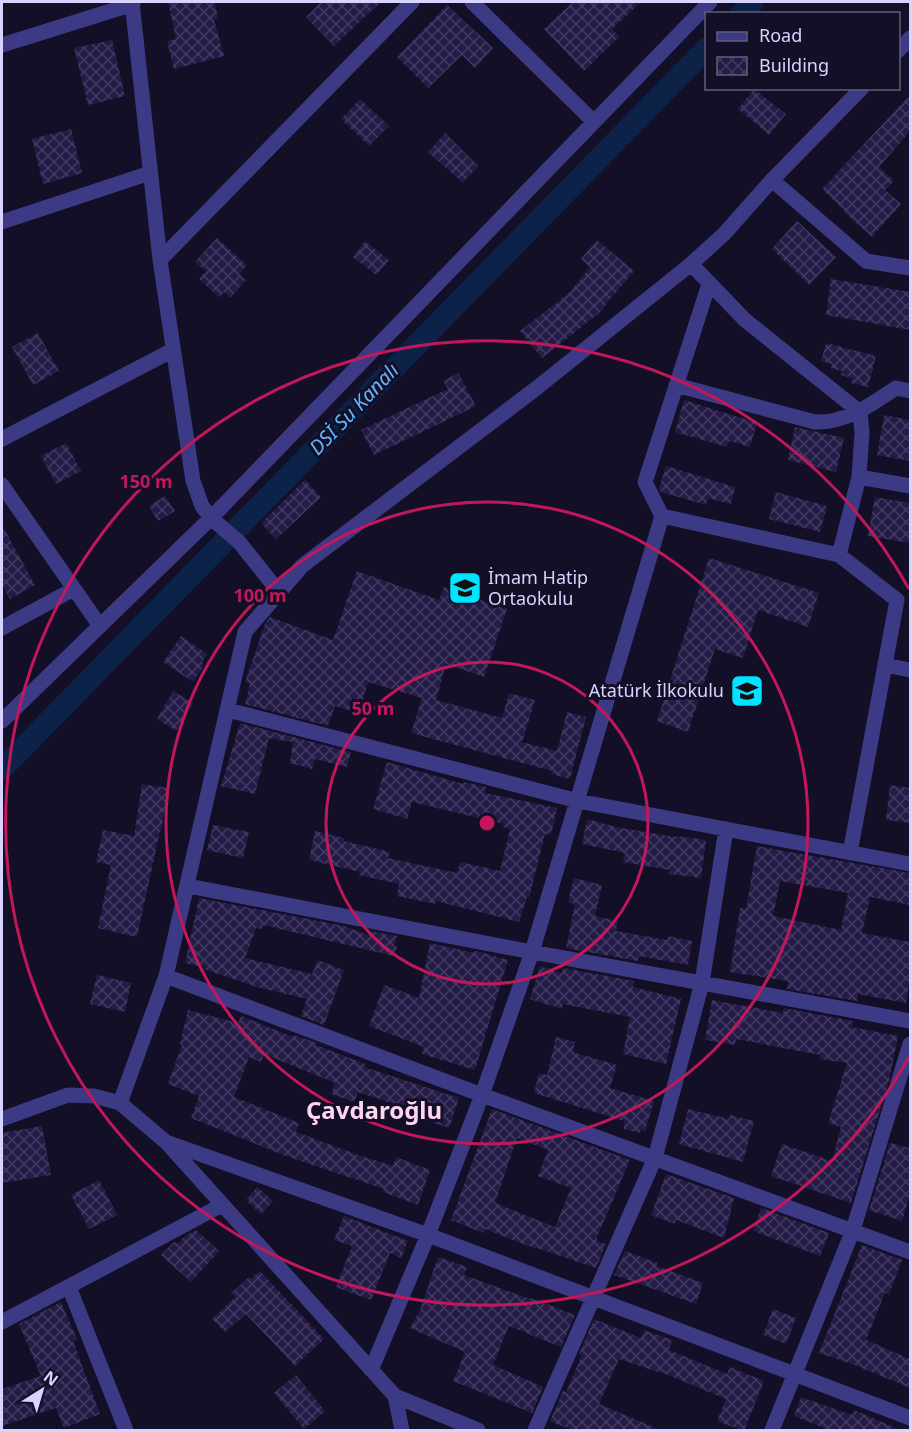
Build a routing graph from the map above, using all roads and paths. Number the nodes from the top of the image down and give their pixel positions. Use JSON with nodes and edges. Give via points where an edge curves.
{"nodes":[{"id":1,"x":412,"y":2,"type":"edge"},
{"id":2,"x":472,"y":2,"type":"edge"},
{"id":3,"x":710,"y":2,"type":"edge"},
{"id":4,"x":132,"y":3,"type":"edge"},
{"id":5,"x":2,"y":45,"type":"edge"},
{"id":6,"x":860,"y":90,"type":"edge"},
{"id":7,"x":594,"y":122,"type":"junction"},
{"id":8,"x":150,"y":173,"type":"junction"},
{"id":9,"x":772,"y":180,"type":"junction"},
{"id":10,"x":2,"y":222,"type":"edge"},
{"id":11,"x":160,"y":260,"type":"junction"},
{"id":12,"x":691,"y":264,"type":"junction"},
{"id":13,"x":910,"y":268,"type":"edge"},
{"id":14,"x":709,"y":284,"type":"junction"},
{"id":15,"x":173,"y":350,"type":"junction"},
{"id":16,"x":676,"y":385,"type":"junction"},
{"id":17,"x":910,"y":391,"type":"edge"},
{"id":18,"x":860,"y":412,"type":"junction"},
{"id":19,"x":2,"y":439,"type":"edge"},
{"id":20,"x":859,"y":477,"type":"junction"},
{"id":21,"x":2,"y":485,"type":"edge"},
{"id":22,"x":910,"y":486,"type":"edge"},
{"id":23,"x":662,"y":516,"type":"junction"},
{"id":24,"x":211,"y":519,"type":"junction"},
{"id":25,"x":839,"y":555,"type":"junction"},
{"id":26,"x":74,"y":589,"type":"junction"},
{"id":27,"x":279,"y":592,"type":"junction"},
{"id":28,"x":100,"y":626,"type":"junction"},
{"id":29,"x":2,"y":628,"type":"edge"},
{"id":30,"x":885,"y":664,"type":"junction"},
{"id":31,"x":910,"y":670,"type":"edge"},
{"id":32,"x":228,"y":710,"type":"junction"},
{"id":33,"x":2,"y":721,"type":"edge"},
{"id":34,"x":578,"y":801,"type":"junction"},
{"id":35,"x":726,"y":829,"type":"junction"},
{"id":36,"x":850,"y":853,"type":"junction"},
{"id":37,"x":910,"y":864,"type":"edge"},
{"id":38,"x":188,"y":886,"type":"junction"},
{"id":39,"x":532,"y":952,"type":"junction"},
{"id":40,"x":166,"y":976,"type":"junction"},
{"id":41,"x":702,"y":983,"type":"junction"},
{"id":42,"x":910,"y":1021,"type":"edge"},
{"id":43,"x":910,"y":1044,"type":"edge"},
{"id":44,"x":482,"y":1095,"type":"junction"},
{"id":45,"x":120,"y":1103,"type":"junction"},
{"id":46,"x":2,"y":1119,"type":"edge"},
{"id":47,"x":166,"y":1142,"type":"junction"},
{"id":48,"x":655,"y":1158,"type":"junction"},
{"id":49,"x":222,"y":1204,"type":"junction"},
{"id":50,"x":853,"y":1230,"type":"junction"},
{"id":51,"x":428,"y":1235,"type":"junction"},
{"id":52,"x":910,"y":1252,"type":"edge"},
{"id":53,"x":69,"y":1287,"type":"junction"},
{"id":54,"x":593,"y":1298,"type":"junction"},
{"id":55,"x":2,"y":1322,"type":"edge"},
{"id":56,"x":371,"y":1370,"type":"junction"},
{"id":57,"x":795,"y":1374,"type":"junction"},
{"id":58,"x":395,"y":1396,"type":"junction"},
{"id":59,"x":910,"y":1418,"type":"edge"},
{"id":60,"x":126,"y":1431,"type":"edge"},
{"id":61,"x":402,"y":1431,"type":"edge"},
{"id":62,"x":478,"y":1431,"type":"edge"},
{"id":63,"x":535,"y":1431,"type":"edge"},
{"id":64,"x":772,"y":1431,"type":"edge"}],
"edges":[{"from":1,"to":11,"type":"street"},
{"from":2,"to":7,"type":"street"},
{"from":3,"to":7,"type":"street"},
{"from":4,"to":5,"type":"street"},
{"from":4,"to":8,"type":"street"},
{"from":6,"to":9,"type":"street"},
{"from":7,"to":24,"type":"street"},
{"from":8,"to":10,"type":"street"},
{"from":8,"to":11,"type":"street"},
{"from":9,"to":12,"type":"street"},
{"from":9,"to":13,"type":"street","via":[[866,261]]},
{"from":11,"to":15,"type":"street"},
{"from":12,"to":14,"type":"street"},
{"from":12,"to":27,"type":"street","via":[[538,387],[302,566]]},
{"from":14,"to":16,"type":"street"},
{"from":14,"to":18,"type":"street","via":[[745,320]]},
{"from":15,"to":19,"type":"street"},
{"from":15,"to":24,"type":"street","via":[[193,481]]},
{"from":16,"to":18,"type":"street","via":[[815,422],[836,421]]},
{"from":16,"to":23,"type":"street","via":[[645,482]]},
{"from":17,"to":18,"type":"street","via":[[896,388]]},
{"from":18,"to":20,"type":"street"},
{"from":20,"to":22,"type":"street"},
{"from":20,"to":25,"type":"street"},
{"from":21,"to":26,"type":"street"},
{"from":23,"to":25,"type":"street"},
{"from":23,"to":34,"type":"street"},
{"from":24,"to":27,"type":"street","via":[[239,542]]},
{"from":24,"to":28,"type":"street"},
{"from":25,"to":30,"type":"street","via":[[897,600]]},
{"from":26,"to":28,"type":"street"},
{"from":26,"to":29,"type":"street"},
{"from":27,"to":32,"type":"street","via":[[246,632]]},
{"from":28,"to":33,"type":"street"},
{"from":30,"to":31,"type":"street"},
{"from":30,"to":36,"type":"street"},
{"from":32,"to":34,"type":"street"},
{"from":32,"to":38,"type":"street"},
{"from":34,"to":35,"type":"street"},
{"from":34,"to":39,"type":"street"},
{"from":35,"to":36,"type":"street"},
{"from":35,"to":41,"type":"street"},
{"from":36,"to":37,"type":"street"},
{"from":38,"to":39,"type":"street"},
{"from":38,"to":40,"type":"street"},
{"from":39,"to":41,"type":"street"},
{"from":39,"to":44,"type":"street"},
{"from":40,"to":44,"type":"street"},
{"from":40,"to":45,"type":"street"},
{"from":41,"to":42,"type":"street"},
{"from":41,"to":48,"type":"street"},
{"from":43,"to":50,"type":"street"},
{"from":44,"to":48,"type":"street"},
{"from":44,"to":51,"type":"street"},
{"from":45,"to":46,"type":"street","via":[[68,1095]]},
{"from":45,"to":47,"type":"street"},
{"from":47,"to":49,"type":"street"},
{"from":47,"to":51,"type":"street"},
{"from":48,"to":50,"type":"street"},
{"from":48,"to":54,"type":"street"},
{"from":49,"to":53,"type":"street"},
{"from":49,"to":56,"type":"street"},
{"from":50,"to":52,"type":"street"},
{"from":50,"to":57,"type":"street"},
{"from":51,"to":54,"type":"street"},
{"from":51,"to":56,"type":"street"},
{"from":53,"to":55,"type":"street"},
{"from":53,"to":60,"type":"street"},
{"from":54,"to":57,"type":"street"},
{"from":54,"to":63,"type":"street"},
{"from":56,"to":58,"type":"street"},
{"from":57,"to":59,"type":"street"},
{"from":57,"to":64,"type":"street"},
{"from":58,"to":61,"type":"street"},
{"from":58,"to":62,"type":"street"}]}
